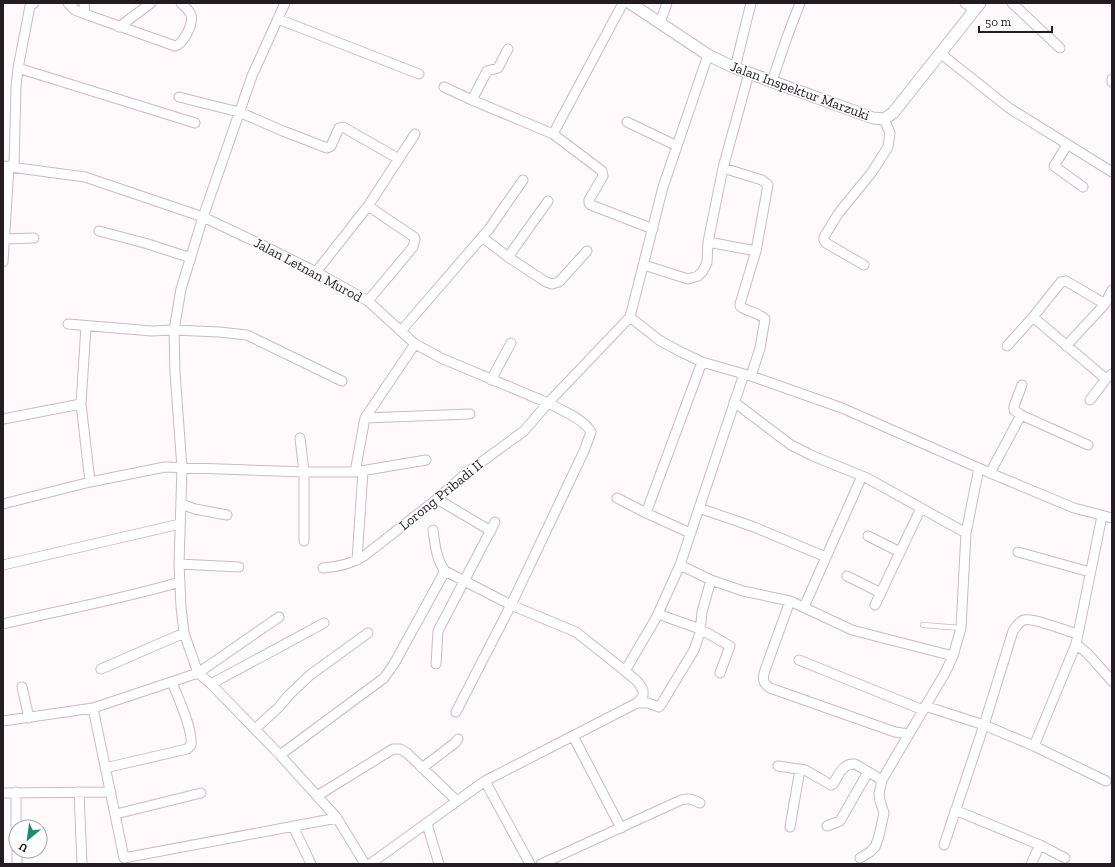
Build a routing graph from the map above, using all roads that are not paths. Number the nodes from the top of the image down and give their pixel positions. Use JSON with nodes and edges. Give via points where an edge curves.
{"nodes":[{"id":1,"x":68,"y":3,"type":"edge"},
{"id":2,"x":84,"y":3,"type":"edge"},
{"id":3,"x":151,"y":3,"type":"edge"},
{"id":4,"x":180,"y":3,"type":"edge"},
{"id":5,"x":285,"y":3,"type":"edge"},
{"id":6,"x":623,"y":3,"type":"edge"},
{"id":7,"x":630,"y":3,"type":"edge"},
{"id":8,"x":667,"y":3,"type":"edge"},
{"id":9,"x":751,"y":3,"type":"edge"},
{"id":10,"x":800,"y":3,"type":"edge"},
{"id":11,"x":966,"y":3,"type":"edge"},
{"id":12,"x":1012,"y":3,"type":"edge"},
{"id":13,"x":31,"y":4,"type":"edge"},
{"id":14,"x":978,"y":6,"type":"edge"},
{"id":15,"x":85,"y":14,"type":"junction"},
{"id":16,"x":278,"y":19,"type":"junction"},
{"id":17,"x":660,"y":23,"type":"junction"},
{"id":18,"x":119,"y":27,"type":"junction"},
{"id":19,"x":1060,"y":48,"type":"dead end"},
{"id":20,"x":508,"y":49,"type":"dead end"},
{"id":21,"x":940,"y":52,"type":"junction"},
{"id":22,"x":708,"y":55,"type":"junction"},
{"id":23,"x":18,"y":68,"type":"junction"},
{"id":24,"x":735,"y":68,"type":"junction"},
{"id":25,"x":749,"y":73,"type":"junction"},
{"id":26,"x":419,"y":74,"type":"dead end"},
{"id":27,"x":1112,"y":79,"type":"edge"},
{"id":28,"x":772,"y":81,"type":"junction"},
{"id":29,"x":1112,"y":82,"type":"edge"},
{"id":30,"x":444,"y":87,"type":"dead end"},
{"id":31,"x":179,"y":97,"type":"dead end"},
{"id":32,"x":472,"y":100,"type":"junction"},
{"id":33,"x":239,"y":112,"type":"junction"},
{"id":34,"x":884,"y":119,"type":"junction"},
{"id":35,"x":628,"y":122,"type":"dead end"},
{"id":36,"x":195,"y":123,"type":"dead end"},
{"id":37,"x":415,"y":134,"type":"dead end"},
{"id":38,"x":553,"y":134,"type":"junction"},
{"id":39,"x":1067,"y":145,"type":"junction"},
{"id":40,"x":677,"y":146,"type":"junction"},
{"id":41,"x":399,"y":159,"type":"junction"},
{"id":42,"x":9,"y":166,"type":"edge"},
{"id":43,"x":723,"y":168,"type":"junction"},
{"id":44,"x":1112,"y":172,"type":"edge"},
{"id":45,"x":523,"y":180,"type":"dead end"},
{"id":46,"x":1083,"y":187,"type":"dead end"},
{"id":47,"x":548,"y":201,"type":"dead end"},
{"id":48,"x":368,"y":206,"type":"junction"},
{"id":49,"x":203,"y":217,"type":"junction"},
{"id":50,"x":653,"y":229,"type":"junction"},
{"id":51,"x":99,"y":231,"type":"dead end"},
{"id":52,"x":482,"y":237,"type":"junction"},
{"id":53,"x":34,"y":238,"type":"dead end"},
{"id":54,"x":4,"y":239,"type":"edge"},
{"id":55,"x":708,"y":242,"type":"junction"},
{"id":56,"x":587,"y":251,"type":"dead end"},
{"id":57,"x":756,"y":251,"type":"junction"},
{"id":58,"x":508,"y":257,"type":"junction"},
{"id":59,"x":191,"y":258,"type":"junction"},
{"id":60,"x":3,"y":262,"type":"edge"},
{"id":61,"x":644,"y":265,"type":"junction"},
{"id":62,"x":864,"y":265,"type":"dead end"},
{"id":63,"x":316,"y":272,"type":"junction"},
{"id":64,"x":1109,"y":298,"type":"edge"},
{"id":65,"x":368,"y":302,"type":"junction"},
{"id":66,"x":630,"y":316,"type":"junction"},
{"id":67,"x":1033,"y":317,"type":"junction"},
{"id":68,"x":68,"y":324,"type":"dead end"},
{"id":69,"x":86,"y":326,"type":"junction"},
{"id":70,"x":174,"y":330,"type":"junction"},
{"id":71,"x":401,"y":331,"type":"junction"},
{"id":72,"x":511,"y":343,"type":"dead end"},
{"id":73,"x":415,"y":344,"type":"junction"},
{"id":74,"x":1007,"y":346,"type":"dead end"},
{"id":75,"x":1066,"y":346,"type":"junction"},
{"id":76,"x":702,"y":362,"type":"junction"},
{"id":77,"x":747,"y":375,"type":"junction"},
{"id":78,"x":1109,"y":377,"type":"edge"},
{"id":79,"x":491,"y":380,"type":"junction"},
{"id":80,"x":342,"y":381,"type":"dead end"},
{"id":81,"x":1022,"y":385,"type":"dead end"},
{"id":82,"x":1090,"y":400,"type":"dead end"},
{"id":83,"x":734,"y":402,"type":"junction"},
{"id":84,"x":548,"y":403,"type":"junction"},
{"id":85,"x":81,"y":404,"type":"junction"},
{"id":86,"x":470,"y":414,"type":"dead end"},
{"id":87,"x":1021,"y":415,"type":"junction"},
{"id":88,"x":365,"y":418,"type":"junction"},
{"id":89,"x":3,"y":419,"type":"edge"},
{"id":90,"x":300,"y":438,"type":"dead end"},
{"id":91,"x":1088,"y":445,"type":"dead end"},
{"id":92,"x":426,"y":460,"type":"dead end"},
{"id":93,"x":182,"y":468,"type":"junction"},
{"id":94,"x":979,"y":468,"type":"junction"},
{"id":95,"x":304,"y":472,"type":"junction"},
{"id":96,"x":359,"y":472,"type":"junction"},
{"id":97,"x":990,"y":473,"type":"junction"},
{"id":98,"x":862,"y":476,"type":"junction"},
{"id":99,"x":90,"y":482,"type":"junction"},
{"id":100,"x":617,"y":498,"type":"dead end"},
{"id":101,"x":437,"y":499,"type":"junction"},
{"id":102,"x":3,"y":504,"type":"edge"},
{"id":103,"x":182,"y":504,"type":"junction"},
{"id":104,"x":699,"y":508,"type":"junction"},
{"id":105,"x":921,"y":508,"type":"junction"},
{"id":106,"x":646,"y":514,"type":"junction"},
{"id":107,"x":227,"y":515,"type":"dead end"},
{"id":108,"x":1102,"y":516,"type":"junction"},
{"id":109,"x":1112,"y":518,"type":"edge"},
{"id":110,"x":495,"y":522,"type":"dead end"},
{"id":111,"x":180,"y":524,"type":"junction"},
{"id":112,"x":433,"y":530,"type":"dead end"},
{"id":113,"x":492,"y":531,"type":"junction"},
{"id":114,"x":690,"y":533,"type":"junction"},
{"id":115,"x":966,"y":533,"type":"junction"},
{"id":116,"x":868,"y":536,"type":"dead end"},
{"id":117,"x":304,"y":541,"type":"dead end"},
{"id":118,"x":900,"y":552,"type":"junction"},
{"id":119,"x":1018,"y":552,"type":"dead end"},
{"id":120,"x":826,"y":557,"type":"junction"},
{"id":121,"x":357,"y":560,"type":"junction"},
{"id":122,"x":179,"y":564,"type":"junction"},
{"id":123,"x":3,"y":565,"type":"edge"},
{"id":124,"x":680,"y":565,"type":"junction"},
{"id":125,"x":239,"y":567,"type":"dead end"},
{"id":126,"x":323,"y":568,"type":"dead end"},
{"id":127,"x":445,"y":571,"type":"junction"},
{"id":128,"x":1090,"y":572,"type":"junction"},
{"id":129,"x":847,"y":576,"type":"dead end"},
{"id":130,"x":711,"y":580,"type":"junction"},
{"id":131,"x":464,"y":581,"type":"junction"},
{"id":132,"x":180,"y":582,"type":"junction"},
{"id":133,"x":881,"y":593,"type":"junction"},
{"id":134,"x":790,"y":601,"type":"junction"},
{"id":135,"x":511,"y":605,"type":"junction"},
{"id":136,"x":875,"y":605,"type":"dead end"},
{"id":137,"x":804,"y":607,"type":"junction"},
{"id":138,"x":658,"y":614,"type":"junction"},
{"id":139,"x":279,"y":617,"type":"dead end"},
{"id":140,"x":324,"y":623,"type":"dead end"},
{"id":141,"x":3,"y":624,"type":"edge"},
{"id":142,"x":923,"y":624,"type":"dead end"},
{"id":143,"x":700,"y":628,"type":"junction"},
{"id":144,"x":961,"y":628,"type":"junction"},
{"id":145,"x":368,"y":633,"type":"dead end"},
{"id":146,"x":184,"y":634,"type":"junction"},
{"id":147,"x":1077,"y":634,"type":"junction"},
{"id":148,"x":1076,"y":644,"type":"junction"},
{"id":149,"x":953,"y":656,"type":"junction"},
{"id":150,"x":799,"y":660,"type":"dead end"},
{"id":151,"x":436,"y":664,"type":"dead end"},
{"id":152,"x":101,"y":669,"type":"dead end"},
{"id":153,"x":626,"y":671,"type":"junction"},
{"id":154,"x":198,"y":673,"type":"junction"},
{"id":155,"x":720,"y":673,"type":"dead end"},
{"id":156,"x":1112,"y":681,"type":"edge"},
{"id":157,"x":172,"y":682,"type":"junction"},
{"id":158,"x":211,"y":684,"type":"junction"},
{"id":159,"x":22,"y":687,"type":"dead end"},
{"id":160,"x":637,"y":703,"type":"junction"},
{"id":161,"x":93,"y":708,"type":"junction"},
{"id":162,"x":924,"y":708,"type":"junction"},
{"id":163,"x":456,"y":712,"type":"dead end"},
{"id":164,"x":29,"y":718,"type":"junction"},
{"id":165,"x":3,"y":721,"type":"edge"},
{"id":166,"x":984,"y":726,"type":"junction"},
{"id":167,"x":255,"y":729,"type":"junction"},
{"id":168,"x":909,"y":734,"type":"junction"},
{"id":169,"x":573,"y":736,"type":"junction"},
{"id":170,"x":458,"y":739,"type":"dead end"},
{"id":171,"x":1034,"y":746,"type":"junction"},
{"id":172,"x":280,"y":755,"type":"junction"},
{"id":173,"x":778,"y":766,"type":"dead end"},
{"id":174,"x":105,"y":768,"type":"junction"},
{"id":175,"x":422,"y":768,"type":"junction"},
{"id":176,"x":800,"y":769,"type":"junction"},
{"id":177,"x":868,"y":772,"type":"junction"},
{"id":178,"x":882,"y":780,"type":"junction"},
{"id":179,"x":485,"y":781,"type":"junction"},
{"id":180,"x":1106,"y":781,"type":"dead end"},
{"id":181,"x":16,"y":792,"type":"junction"},
{"id":182,"x":79,"y":792,"type":"junction"},
{"id":183,"x":110,"y":792,"type":"junction"},
{"id":184,"x":3,"y":793,"type":"edge"},
{"id":185,"x":201,"y":793,"type":"dead end"},
{"id":186,"x":317,"y":796,"type":"junction"},
{"id":187,"x":457,"y":801,"type":"junction"},
{"id":188,"x":700,"y":803,"type":"dead end"},
{"id":189,"x":955,"y":810,"type":"junction"},
{"id":190,"x":116,"y":814,"type":"junction"},
{"id":191,"x":336,"y":818,"type":"junction"},
{"id":192,"x":16,"y":819,"type":"edge"},
{"id":193,"x":427,"y":824,"type":"junction"},
{"id":194,"x":293,"y":826,"type":"junction"},
{"id":195,"x":827,"y":826,"type":"dead end"},
{"id":196,"x":621,"y":828,"type":"junction"},
{"id":197,"x":790,"y":828,"type":"dead end"},
{"id":198,"x":944,"y":845,"type":"dead end"},
{"id":199,"x":1040,"y":845,"type":"junction"},
{"id":200,"x":860,"y":858,"type":"dead end"},
{"id":201,"x":1065,"y":858,"type":"dead end"},
{"id":202,"x":123,"y":861,"type":"edge"},
{"id":203,"x":82,"y":864,"type":"edge"},
{"id":204,"x":311,"y":864,"type":"edge"},
{"id":205,"x":365,"y":864,"type":"edge"},
{"id":206,"x":370,"y":864,"type":"edge"},
{"id":207,"x":439,"y":864,"type":"edge"},
{"id":208,"x":530,"y":864,"type":"edge"},
{"id":209,"x":541,"y":864,"type":"edge"},
{"id":210,"x":1031,"y":864,"type":"edge"}],
"edges":[{"from":1,"to":15,"type":"street","via":[[75,10]]},
{"from":2,"to":15,"type":"street"},
{"from":3,"to":18,"type":"street"},
{"from":4,"to":18,"type":"street","via":[[190,13],[192,22],[178,46]]},
{"from":5,"to":16,"type":"street"},
{"from":6,"to":38,"type":"street"},
{"from":7,"to":17,"type":"street","name":"Jalan Inspektur Marzuki"},
{"from":8,"to":17,"type":"street"},
{"from":9,"to":24,"type":"street"},
{"from":10,"to":28,"type":"street"},
{"from":11,"to":14,"type":"street"},
{"from":12,"to":19,"type":"street"},
{"from":13,"to":23,"type":"street"},
{"from":14,"to":21,"type":"street","name":"Jalan Inspektur Marzuki"},
{"from":15,"to":18,"type":"street"},
{"from":16,"to":26,"type":"street"},
{"from":16,"to":33,"type":"street"},
{"from":17,"to":22,"type":"street","name":"Jalan Inspektur Marzuki"},
{"from":20,"to":32,"type":"street","via":[[498,68],[487,72]]},
{"from":21,"to":34,"type":"street","name":"Jalan Inspektur Marzuki","via":[[893,113]]},
{"from":21,"to":39,"type":"street","via":[[1009,108]]},
{"from":22,"to":24,"type":"street","name":"Jalan Inspektur Marzuki"},
{"from":22,"to":40,"type":"street"},
{"from":23,"to":36,"type":"street"},
{"from":23,"to":42,"type":"street"},
{"from":24,"to":25,"type":"street","name":"Jalan Inspektur Marzuki"},
{"from":25,"to":28,"type":"street","name":"Jalan Inspektur Marzuki"},
{"from":25,"to":43,"type":"street"},
{"from":27,"to":29,"type":"street"},
{"from":28,"to":34,"type":"street","name":"Jalan Inspektur Marzuki","via":[[873,118]]},
{"from":30,"to":32,"type":"street"},
{"from":31,"to":33,"type":"street"},
{"from":32,"to":38,"type":"street"},
{"from":33,"to":41,"type":"street","via":[[327,148],[331,146],[339,128],[343,127]]},
{"from":33,"to":49,"type":"street"},
{"from":34,"to":62,"type":"street","via":[[890,133],[888,147],[824,237],[826,243]]},
{"from":35,"to":40,"type":"street"},
{"from":37,"to":41,"type":"street"},
{"from":38,"to":50,"type":"street","via":[[602,171],[603,176],[589,203],[591,205]]},
{"from":39,"to":44,"type":"street"},
{"from":39,"to":46,"type":"street","via":[[1054,166]]},
{"from":40,"to":50,"type":"street","via":[[663,187]]},
{"from":41,"to":48,"type":"street"},
{"from":42,"to":49,"type":"street","name":"Jalan Letnan Murod","via":[[85,177]]},
{"from":42,"to":54,"type":"street"},
{"from":43,"to":55,"type":"street"},
{"from":43,"to":57,"type":"street","via":[[762,180],[768,185]]},
{"from":45,"to":52,"type":"street"},
{"from":47,"to":58,"type":"street"},
{"from":48,"to":63,"type":"street"},
{"from":48,"to":65,"type":"street","via":[[415,239],[413,247]]},
{"from":49,"to":59,"type":"street"},
{"from":49,"to":63,"type":"street","name":"Jalan Letnan Murod"},
{"from":50,"to":61,"type":"street"},
{"from":51,"to":59,"type":"street"},
{"from":52,"to":58,"type":"street"},
{"from":52,"to":71,"type":"street"},
{"from":53,"to":54,"type":"street"},
{"from":54,"to":60,"type":"street"},
{"from":55,"to":57,"type":"street"},
{"from":55,"to":61,"type":"street","via":[[707,263],[702,272],[693,278],[688,279]]},
{"from":56,"to":58,"type":"street","via":[[556,284],[546,282]]},
{"from":57,"to":77,"type":"street","via":[[740,306],[765,319],[760,348]]},
{"from":59,"to":70,"type":"street","via":[[181,289]]},
{"from":61,"to":66,"type":"street"},
{"from":63,"to":65,"type":"street","name":"Jalan Letnan Murod"},
{"from":64,"to":67,"type":"street","via":[[1064,281]]},
{"from":64,"to":75,"type":"street"},
{"from":65,"to":71,"type":"street","name":"Jalan Letnan Murod"},
{"from":66,"to":76,"type":"street","via":[[659,340]]},
{"from":66,"to":84,"type":"street"},
{"from":67,"to":74,"type":"street"},
{"from":67,"to":75,"type":"street"},
{"from":68,"to":69,"type":"street"},
{"from":69,"to":70,"type":"street"},
{"from":69,"to":85,"type":"street"},
{"from":70,"to":80,"type":"street","via":[[234,332],[247,335]]},
{"from":70,"to":93,"type":"street"},
{"from":71,"to":73,"type":"street","name":"Jalan Letnan Murod"},
{"from":72,"to":79,"type":"street"},
{"from":73,"to":79,"type":"street","name":"Jalan Letnan Murod"},
{"from":73,"to":88,"type":"street"},
{"from":75,"to":78,"type":"street"},
{"from":76,"to":77,"type":"street"},
{"from":76,"to":106,"type":"street"},
{"from":77,"to":83,"type":"street"},
{"from":77,"to":94,"type":"street","via":[[842,408]]},
{"from":78,"to":82,"type":"street"},
{"from":79,"to":84,"type":"street","name":"Jalan Letnan Murod"},
{"from":81,"to":87,"type":"street","via":[[1013,408]]},
{"from":83,"to":98,"type":"street","via":[[791,445]]},
{"from":83,"to":104,"type":"street"},
{"from":84,"to":101,"type":"street","name":"Lorong Pribadi II","via":[[524,431],[465,474]]},
{"from":84,"to":135,"type":"street","name":"Jalan Letnan Murod","via":[[584,422],[591,432]]},
{"from":85,"to":89,"type":"street"},
{"from":85,"to":99,"type":"street"},
{"from":86,"to":88,"type":"street"},
{"from":87,"to":91,"type":"street"},
{"from":87,"to":97,"type":"street"},
{"from":88,"to":96,"type":"street"},
{"from":90,"to":95,"type":"street"},
{"from":92,"to":96,"type":"street"},
{"from":93,"to":95,"type":"street"},
{"from":93,"to":99,"type":"street","via":[[165,467]]},
{"from":93,"to":103,"type":"street"},
{"from":94,"to":97,"type":"street"},
{"from":94,"to":115,"type":"street"},
{"from":95,"to":96,"type":"street"},
{"from":95,"to":117,"type":"street"},
{"from":96,"to":121,"type":"street"},
{"from":97,"to":108,"type":"street","via":[[1074,508]]},
{"from":98,"to":105,"type":"street"},
{"from":98,"to":120,"type":"street"},
{"from":99,"to":102,"type":"street"},
{"from":100,"to":106,"type":"street"},
{"from":101,"to":113,"type":"street"},
{"from":101,"to":121,"type":"street","name":"Lorong Pribadi II"},
{"from":103,"to":107,"type":"street"},
{"from":103,"to":111,"type":"street"},
{"from":104,"to":114,"type":"street"},
{"from":104,"to":120,"type":"street","via":[[754,526]]},
{"from":105,"to":115,"type":"street"},
{"from":105,"to":118,"type":"street"},
{"from":106,"to":114,"type":"street"},
{"from":108,"to":109,"type":"street"},
{"from":108,"to":128,"type":"street"},
{"from":110,"to":113,"type":"street"},
{"from":111,"to":122,"type":"street"},
{"from":111,"to":123,"type":"street"},
{"from":112,"to":127,"type":"street","via":[[438,556]]},
{"from":113,"to":131,"type":"street"},
{"from":114,"to":124,"type":"street"},
{"from":115,"to":144,"type":"street"},
{"from":116,"to":118,"type":"street"},
{"from":118,"to":133,"type":"street"},
{"from":119,"to":128,"type":"street"},
{"from":120,"to":137,"type":"street"},
{"from":121,"to":126,"type":"street","name":"Lorong Pribadi II"},
{"from":122,"to":125,"type":"street"},
{"from":122,"to":132,"type":"street"},
{"from":124,"to":130,"type":"street"},
{"from":124,"to":138,"type":"street"},
{"from":127,"to":131,"type":"street"},
{"from":127,"to":172,"type":"street","via":[[384,678]]},
{"from":128,"to":147,"type":"street"},
{"from":129,"to":133,"type":"street"},
{"from":130,"to":134,"type":"street","via":[[743,591]]},
{"from":130,"to":143,"type":"street"},
{"from":131,"to":135,"type":"street"},
{"from":131,"to":151,"type":"street","via":[[438,631]]},
{"from":132,"to":141,"type":"street","via":[[135,595]]},
{"from":132,"to":146,"type":"street"},
{"from":133,"to":136,"type":"street"},
{"from":134,"to":137,"type":"street"},
{"from":134,"to":168,"type":"street","via":[[764,673],[765,684],[770,688],[895,732]]},
{"from":135,"to":153,"type":"street","via":[[576,632]]},
{"from":135,"to":163,"type":"street"},
{"from":137,"to":149,"type":"street","via":[[852,630]]},
{"from":138,"to":143,"type":"street"},
{"from":138,"to":153,"type":"street"},
{"from":139,"to":154,"type":"street"},
{"from":140,"to":158,"type":"street"},
{"from":142,"to":144,"type":"lane"},
{"from":143,"to":155,"type":"street","via":[[730,646]]},
{"from":143,"to":160,"type":"street","via":[[694,650],[659,707]]},
{"from":144,"to":149,"type":"street"},
{"from":145,"to":167,"type":"street","via":[[310,675]]},
{"from":146,"to":152,"type":"street"},
{"from":146,"to":154,"type":"street"},
{"from":147,"to":148,"type":"street"},
{"from":147,"to":166,"type":"street","via":[[1034,620],[1026,619],[1017,625]]},
{"from":148,"to":156,"type":"street"},
{"from":148,"to":171,"type":"street"},
{"from":149,"to":162,"type":"street"},
{"from":150,"to":162,"type":"street"},
{"from":153,"to":160,"type":"street","via":[[643,690],[643,696]]},
{"from":154,"to":157,"type":"street"},
{"from":154,"to":158,"type":"street"},
{"from":157,"to":161,"type":"street"},
{"from":157,"to":174,"type":"street","via":[[190,730],[191,745],[187,749]]},
{"from":158,"to":167,"type":"street"},
{"from":159,"to":164,"type":"street"},
{"from":160,"to":169,"type":"street"},
{"from":161,"to":164,"type":"street"},
{"from":161,"to":174,"type":"street"},
{"from":162,"to":166,"type":"street"},
{"from":162,"to":168,"type":"street"},
{"from":164,"to":165,"type":"street"},
{"from":166,"to":171,"type":"street"},
{"from":166,"to":189,"type":"street"},
{"from":167,"to":172,"type":"street"},
{"from":168,"to":178,"type":"street"},
{"from":169,"to":179,"type":"street"},
{"from":169,"to":196,"type":"street"},
{"from":170,"to":175,"type":"street"},
{"from":171,"to":180,"type":"street"},
{"from":172,"to":186,"type":"street"},
{"from":173,"to":176,"type":"street"},
{"from":174,"to":183,"type":"street"},
{"from":175,"to":186,"type":"street","via":[[407,753],[393,749]]},
{"from":175,"to":187,"type":"street"},
{"from":176,"to":177,"type":"street","via":[[831,785],[843,767],[850,764]]},
{"from":176,"to":197,"type":"street"},
{"from":177,"to":178,"type":"street"},
{"from":177,"to":195,"type":"street","via":[[840,821]]},
{"from":178,"to":200,"type":"street","via":[[879,794],[884,814],[879,836],[875,847]]},
{"from":179,"to":187,"type":"street"},
{"from":179,"to":208,"type":"street"},
{"from":181,"to":182,"type":"street"},
{"from":181,"to":184,"type":"street"},
{"from":181,"to":192,"type":"street"},
{"from":182,"to":183,"type":"street"},
{"from":182,"to":203,"type":"street"},
{"from":183,"to":190,"type":"street"},
{"from":185,"to":190,"type":"street"},
{"from":186,"to":191,"type":"street"},
{"from":187,"to":193,"type":"street"},
{"from":188,"to":196,"type":"street","via":[[693,799],[681,800]]},
{"from":189,"to":198,"type":"street"},
{"from":189,"to":199,"type":"street"},
{"from":190,"to":202,"type":"street"},
{"from":191,"to":194,"type":"street"},
{"from":191,"to":205,"type":"street"},
{"from":193,"to":206,"type":"street"},
{"from":193,"to":207,"type":"street"},
{"from":194,"to":202,"type":"street"},
{"from":194,"to":204,"type":"street"},
{"from":196,"to":209,"type":"street"},
{"from":199,"to":201,"type":"street"},
{"from":199,"to":210,"type":"street"}]}
